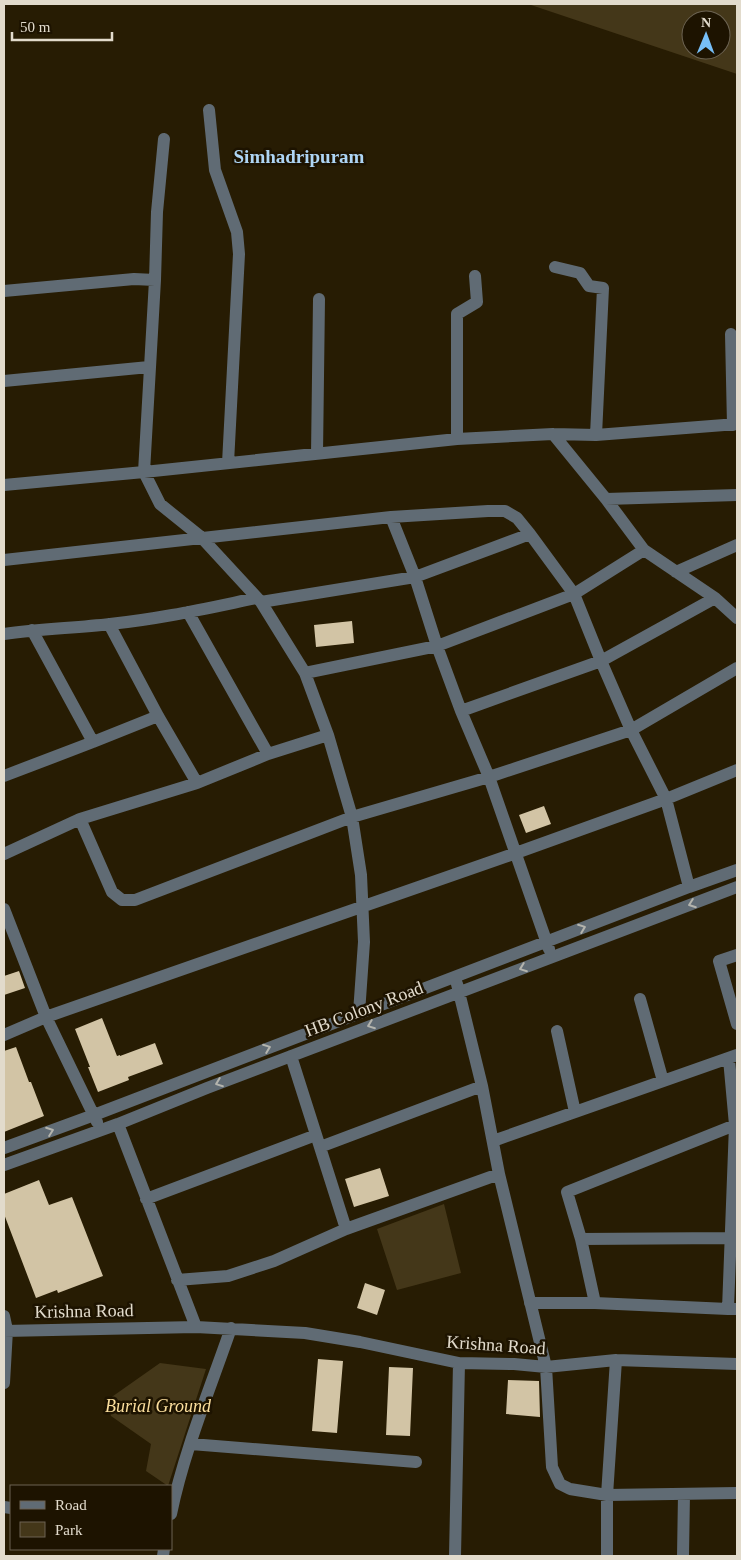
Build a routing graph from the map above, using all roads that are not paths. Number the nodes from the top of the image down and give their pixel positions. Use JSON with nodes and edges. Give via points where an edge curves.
{"nodes":[{"id":1,"x":209,"y":110,"type":"dead end"},
{"id":2,"x":164,"y":139,"type":"dead end"},
{"id":3,"x":556,"y":267,"type":"dead end"},
{"id":4,"x":475,"y":276,"type":"dead end"},
{"id":5,"x":155,"y":280,"type":"junction"},
{"id":6,"x":4,"y":291,"type":"edge"},
{"id":7,"x":319,"y":299,"type":"dead end"},
{"id":8,"x":731,"y":334,"type":"dead end"},
{"id":9,"x":149,"y":367,"type":"junction"},
{"id":10,"x":4,"y":381,"type":"edge"},
{"id":11,"x":735,"y":424,"type":"edge"},
{"id":12,"x":553,"y":434,"type":"junction"},
{"id":13,"x":596,"y":435,"type":"junction"},
{"id":14,"x":457,"y":439,"type":"junction"},
{"id":15,"x":317,"y":454,"type":"junction"},
{"id":16,"x":228,"y":463,"type":"junction"},
{"id":17,"x":144,"y":472,"type":"junction"},
{"id":18,"x":4,"y":484,"type":"edge"},
{"id":19,"x":737,"y":495,"type":"edge"},
{"id":20,"x":606,"y":499,"type":"junction"},
{"id":21,"x":391,"y":517,"type":"junction"},
{"id":22,"x":530,"y":534,"type":"junction"},
{"id":23,"x":201,"y":537,"type":"junction"},
{"id":24,"x":737,"y":544,"type":"edge"},
{"id":25,"x":644,"y":550,"type":"junction"},
{"id":26,"x":4,"y":560,"type":"edge"},
{"id":27,"x":676,"y":572,"type":"junction"},
{"id":28,"x":415,"y":577,"type":"junction"},
{"id":29,"x":574,"y":594,"type":"junction"},
{"id":30,"x":715,"y":598,"type":"junction"},
{"id":31,"x":259,"y":600,"type":"junction"},
{"id":32,"x":188,"y":612,"type":"junction"},
{"id":33,"x":737,"y":618,"type":"edge"},
{"id":34,"x":110,"y":624,"type":"junction"},
{"id":35,"x":32,"y":630,"type":"junction"},
{"id":36,"x":4,"y":634,"type":"edge"},
{"id":37,"x":436,"y":646,"type":"junction"},
{"id":38,"x":600,"y":661,"type":"junction"},
{"id":39,"x":737,"y":668,"type":"edge"},
{"id":40,"x":305,"y":673,"type":"junction"},
{"id":41,"x":461,"y":711,"type":"junction"},
{"id":42,"x":158,"y":716,"type":"junction"},
{"id":43,"x":631,"y":730,"type":"junction"},
{"id":44,"x":328,"y":735,"type":"junction"},
{"id":45,"x":93,"y":742,"type":"junction"},
{"id":46,"x":268,"y":754,"type":"junction"},
{"id":47,"x":737,"y":770,"type":"edge"},
{"id":48,"x":4,"y":776,"type":"edge"},
{"id":49,"x":489,"y":777,"type":"junction"},
{"id":50,"x":197,"y":783,"type":"junction"},
{"id":51,"x":666,"y":799,"type":"junction"},
{"id":52,"x":352,"y":817,"type":"junction"},
{"id":53,"x":80,"y":819,"type":"junction"},
{"id":54,"x":516,"y":853,"type":"junction"},
{"id":55,"x":4,"y":854,"type":"edge"},
{"id":56,"x":737,"y":870,"type":"edge"},
{"id":57,"x":689,"y":887,"type":"junction"},
{"id":58,"x":737,"y":887,"type":"edge"},
{"id":59,"x":363,"y":907,"type":"junction"},
{"id":60,"x":4,"y":909,"type":"edge"},
{"id":61,"x":6,"y":924,"type":"edge"},
{"id":62,"x":546,"y":942,"type":"junction"},
{"id":63,"x":737,"y":955,"type":"edge"},
{"id":64,"x":552,"y":957,"type":"junction"},
{"id":65,"x":454,"y":976,"type":"junction"},
{"id":66,"x":460,"y":992,"type":"junction"},
{"id":67,"x":640,"y":999,"type":"dead end"},
{"id":68,"x":358,"y":1013,"type":"junction"},
{"id":69,"x":46,"y":1017,"type":"junction"},
{"id":70,"x":737,"y":1024,"type":"edge"},
{"id":71,"x":557,"y":1031,"type":"dead end"},
{"id":72,"x":4,"y":1034,"type":"edge"},
{"id":73,"x":291,"y":1056,"type":"junction"},
{"id":74,"x":733,"y":1057,"type":"edge"},
{"id":75,"x":663,"y":1082,"type":"junction"},
{"id":76,"x":482,"y":1086,"type":"junction"},
{"id":77,"x":575,"y":1112,"type":"junction"},
{"id":78,"x":94,"y":1115,"type":"junction"},
{"id":79,"x":118,"y":1124,"type":"junction"},
{"id":80,"x":736,"y":1125,"type":"junction"},
{"id":81,"x":101,"y":1130,"type":"junction"},
{"id":82,"x":318,"y":1141,"type":"junction"},
{"id":83,"x":493,"y":1141,"type":"junction"},
{"id":84,"x":4,"y":1148,"type":"edge"},
{"id":85,"x":4,"y":1165,"type":"edge"},
{"id":86,"x":499,"y":1174,"type":"junction"},
{"id":87,"x":146,"y":1199,"type":"junction"},
{"id":88,"x":346,"y":1229,"type":"junction"},
{"id":89,"x":731,"y":1238,"type":"junction"},
{"id":90,"x":581,"y":1239,"type":"junction"},
{"id":91,"x":177,"y":1280,"type":"junction"},
{"id":92,"x":530,"y":1303,"type":"junction"},
{"id":93,"x":595,"y":1303,"type":"junction"},
{"id":94,"x":733,"y":1309,"type":"edge"},
{"id":95,"x":4,"y":1316,"type":"edge"},
{"id":96,"x":196,"y":1326,"type":"junction"},
{"id":97,"x":231,"y":1328,"type":"junction"},
{"id":98,"x":5,"y":1330,"type":"edge"},
{"id":99,"x":616,"y":1360,"type":"junction"},
{"id":100,"x":459,"y":1363,"type":"junction"},
{"id":101,"x":737,"y":1364,"type":"edge"},
{"id":102,"x":546,"y":1367,"type":"junction"},
{"id":103,"x":4,"y":1383,"type":"edge"},
{"id":104,"x":191,"y":1444,"type":"junction"},
{"id":105,"x":416,"y":1462,"type":"dead end"},
{"id":106,"x":737,"y":1493,"type":"edge"},
{"id":107,"x":684,"y":1494,"type":"junction"},
{"id":108,"x":606,"y":1495,"type":"junction"},
{"id":109,"x":172,"y":1510,"type":"edge"},
{"id":110,"x":455,"y":1556,"type":"edge"},
{"id":111,"x":607,"y":1556,"type":"edge"},
{"id":112,"x":683,"y":1556,"type":"edge"}],
"edges":[{"from":1,"to":16,"type":"street","via":[[215,170],[237,232],[239,254]]},
{"from":2,"to":5,"type":"street"},
{"from":3,"to":13,"type":"street","via":[[580,273],[589,286],[603,288]]},
{"from":4,"to":14,"type":"street","via":[[477,302],[457,314]]},
{"from":5,"to":6,"type":"street","via":[[134,279]]},
{"from":5,"to":9,"type":"street"},
{"from":7,"to":15,"type":"street"},
{"from":8,"to":11,"type":"street"},
{"from":9,"to":10,"type":"street"},
{"from":9,"to":17,"type":"street"},
{"from":11,"to":13,"type":"street"},
{"from":12,"to":13,"type":"street"},
{"from":12,"to":14,"type":"street"},
{"from":12,"to":20,"type":"street"},
{"from":14,"to":15,"type":"street"},
{"from":15,"to":16,"type":"street"},
{"from":16,"to":17,"type":"street"},
{"from":17,"to":18,"type":"street"},
{"from":17,"to":23,"type":"street","via":[[160,504]]},
{"from":19,"to":20,"type":"street"},
{"from":20,"to":25,"type":"street"},
{"from":21,"to":22,"type":"street","via":[[505,511],[517,518]]},
{"from":21,"to":23,"type":"street"},
{"from":21,"to":28,"type":"street"},
{"from":22,"to":28,"type":"street"},
{"from":22,"to":29,"type":"street"},
{"from":23,"to":26,"type":"street"},
{"from":23,"to":31,"type":"street"},
{"from":24,"to":27,"type":"street"},
{"from":25,"to":27,"type":"street"},
{"from":25,"to":29,"type":"street"},
{"from":27,"to":30,"type":"street"},
{"from":28,"to":31,"type":"street"},
{"from":28,"to":37,"type":"street"},
{"from":29,"to":37,"type":"street"},
{"from":29,"to":38,"type":"street"},
{"from":30,"to":33,"type":"street"},
{"from":30,"to":38,"type":"street"},
{"from":31,"to":32,"type":"street"},
{"from":31,"to":40,"type":"street"},
{"from":32,"to":34,"type":"street"},
{"from":32,"to":46,"type":"street"},
{"from":34,"to":35,"type":"street"},
{"from":34,"to":42,"type":"street"},
{"from":35,"to":36,"type":"street"},
{"from":35,"to":45,"type":"street"},
{"from":37,"to":40,"type":"street"},
{"from":37,"to":41,"type":"street"},
{"from":38,"to":41,"type":"street"},
{"from":38,"to":43,"type":"street"},
{"from":39,"to":43,"type":"street"},
{"from":40,"to":44,"type":"street"},
{"from":41,"to":49,"type":"street"},
{"from":42,"to":45,"type":"street"},
{"from":42,"to":50,"type":"street"},
{"from":43,"to":49,"type":"street"},
{"from":43,"to":51,"type":"street"},
{"from":44,"to":46,"type":"street"},
{"from":44,"to":52,"type":"street"},
{"from":45,"to":48,"type":"street"},
{"from":46,"to":50,"type":"street"},
{"from":47,"to":51,"type":"street"},
{"from":49,"to":52,"type":"street"},
{"from":49,"to":54,"type":"street"},
{"from":50,"to":53,"type":"street"},
{"from":51,"to":54,"type":"street"},
{"from":51,"to":57,"type":"street"},
{"from":52,"to":53,"type":"street","via":[[135,900],[122,900],[112,892]]},
{"from":52,"to":59,"type":"street"},
{"from":53,"to":55,"type":"street"},
{"from":54,"to":59,"type":"street"},
{"from":54,"to":62,"type":"street"},
{"from":56,"to":57,"type":"street"},
{"from":62,"to":57,"type":"street","one_way":true},
{"from":58,"to":64,"type":"street","name":"HB Colony Road","one_way":true},
{"from":59,"to":68,"type":"street","via":[[364,942]]},
{"from":59,"to":69,"type":"street"},
{"from":60,"to":61,"type":"street"},
{"from":61,"to":69,"type":"street"},
{"from":62,"to":64,"type":"street"},
{"from":62,"to":65,"type":"street"},
{"from":63,"to":70,"type":"street","via":[[719,961]]},
{"from":64,"to":66,"type":"street","name":"HB Colony Road","one_way":true},
{"from":65,"to":66,"type":"street"},
{"from":65,"to":68,"type":"street"},
{"from":66,"to":73,"type":"street","name":"HB Colony Road","one_way":true},
{"from":66,"to":76,"type":"street"},
{"from":67,"to":75,"type":"street"},
{"from":78,"to":68,"type":"street","one_way":true},
{"from":69,"to":72,"type":"street"},
{"from":69,"to":78,"type":"street"},
{"from":71,"to":77,"type":"street"},
{"from":73,"to":79,"type":"street","name":"HB Colony Road","one_way":true},
{"from":73,"to":82,"type":"street"},
{"from":74,"to":75,"type":"street"},
{"from":74,"to":80,"type":"street"},
{"from":75,"to":77,"type":"street"},
{"from":76,"to":82,"type":"street"},
{"from":76,"to":83,"type":"street"},
{"from":77,"to":83,"type":"street"},
{"from":78,"to":81,"type":"street"},
{"from":84,"to":78,"type":"street","one_way":true},
{"from":79,"to":81,"type":"street","name":"HB Colony Road"},
{"from":79,"to":87,"type":"street"},
{"from":80,"to":89,"type":"street"},
{"from":80,"to":90,"type":"street","via":[[567,1192]]},
{"from":81,"to":85,"type":"street","name":"HB Colony Road"},
{"from":82,"to":87,"type":"street"},
{"from":82,"to":88,"type":"street"},
{"from":83,"to":86,"type":"street"},
{"from":86,"to":88,"type":"street"},
{"from":86,"to":92,"type":"street"},
{"from":87,"to":91,"type":"street"},
{"from":88,"to":91,"type":"street","via":[[274,1261],[228,1276]]},
{"from":89,"to":90,"type":"street"},
{"from":89,"to":94,"type":"street"},
{"from":90,"to":93,"type":"street"},
{"from":91,"to":96,"type":"street"},
{"from":92,"to":93,"type":"street"},
{"from":92,"to":102,"type":"street"},
{"from":93,"to":94,"type":"street"},
{"from":95,"to":98,"type":"street"},
{"from":96,"to":97,"type":"street","name":"Krishna Road"},
{"from":96,"to":98,"type":"street","name":"Krishna Road"},
{"from":97,"to":100,"type":"street","name":"Krishna Road","via":[[305,1333]]},
{"from":97,"to":104,"type":"street"},
{"from":98,"to":103,"type":"street"},
{"from":99,"to":101,"type":"street","name":"Krishna Road"},
{"from":99,"to":102,"type":"street","name":"Krishna Road"},
{"from":99,"to":108,"type":"street"},
{"from":100,"to":102,"type":"street","name":"Krishna Road"},
{"from":100,"to":110,"type":"street"},
{"from":102,"to":108,"type":"street","via":[[555,1476],[560,1484],[570,1488]]},
{"from":104,"to":105,"type":"street"},
{"from":104,"to":109,"type":"street"},
{"from":106,"to":107,"type":"street"},
{"from":107,"to":108,"type":"street"},
{"from":107,"to":112,"type":"street"},
{"from":108,"to":111,"type":"street"}]}
